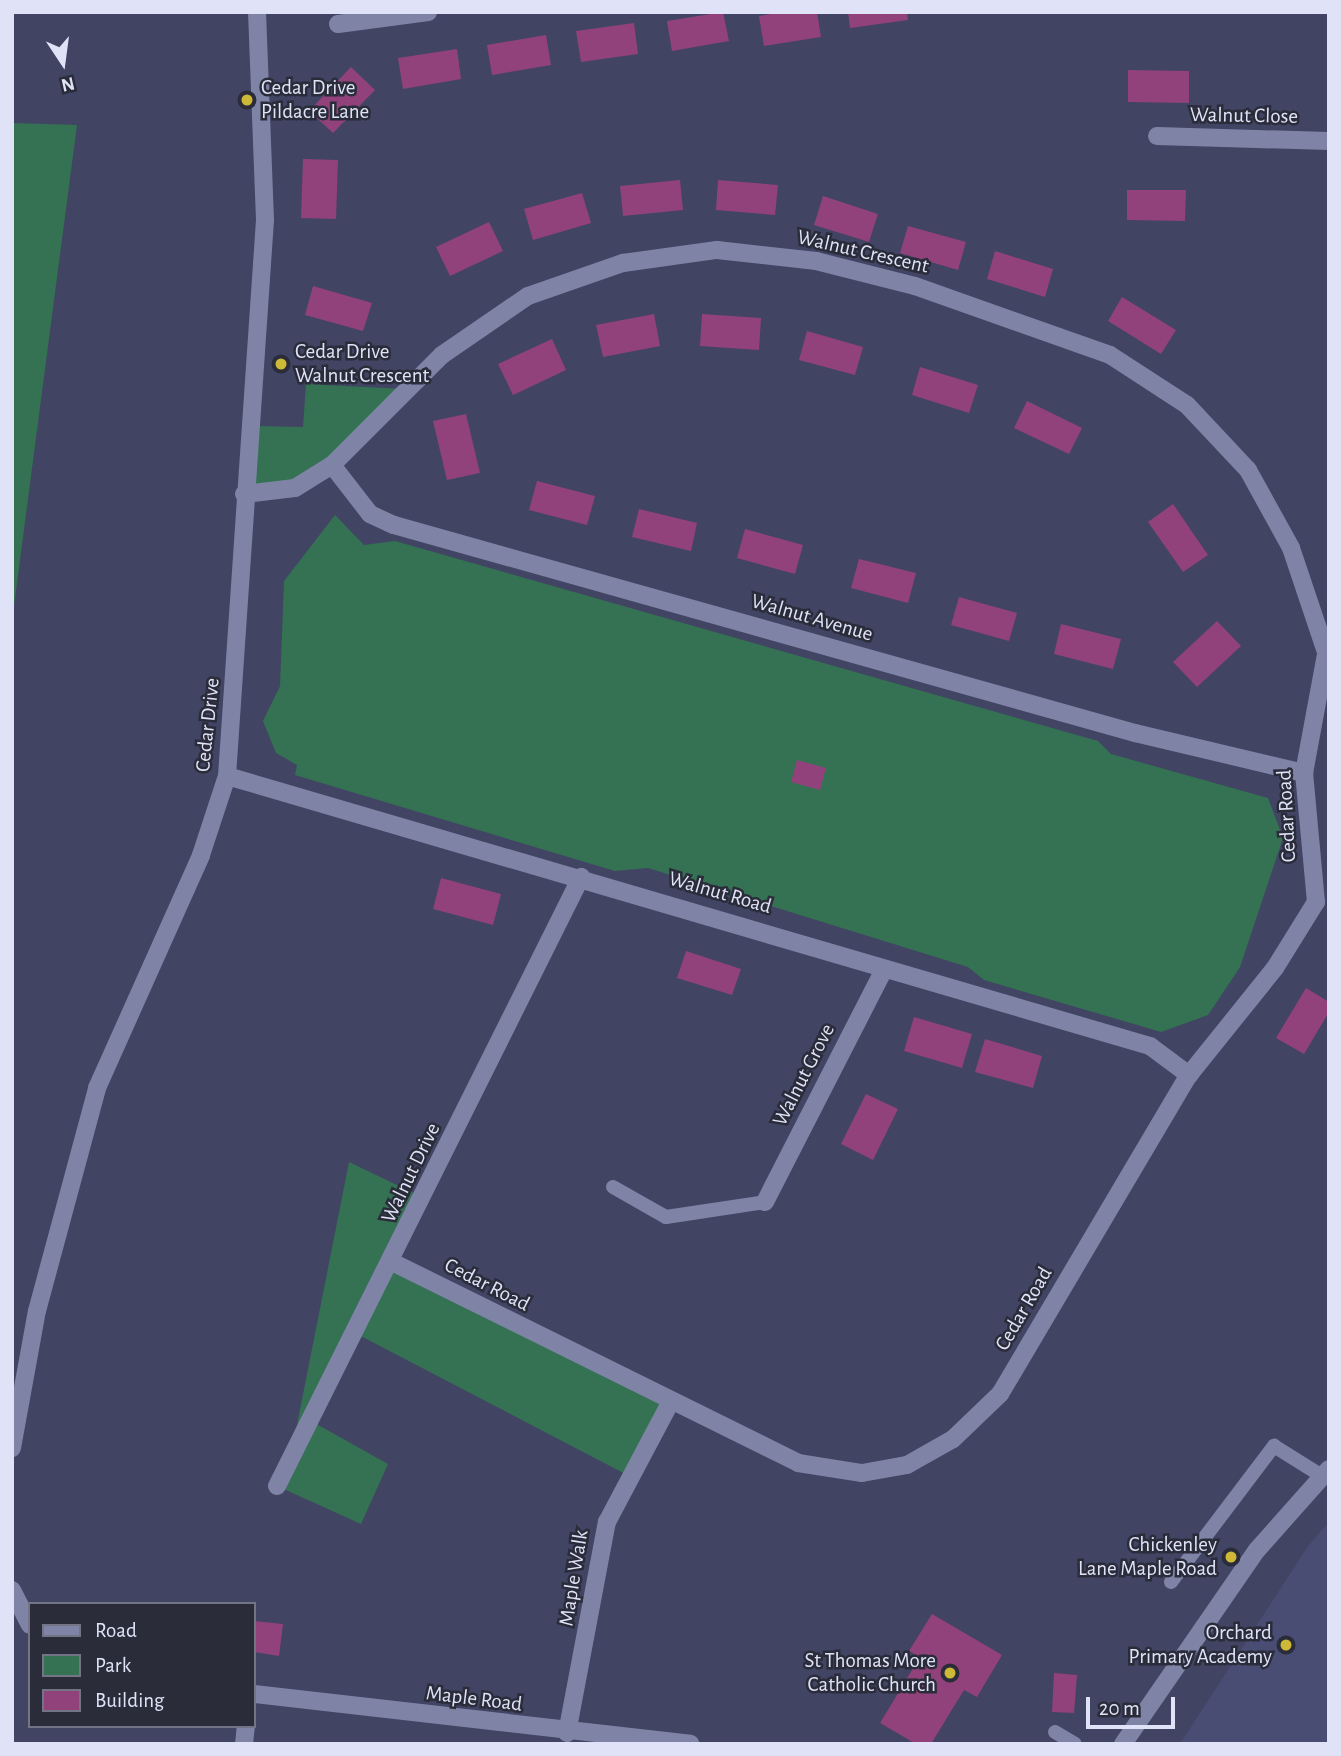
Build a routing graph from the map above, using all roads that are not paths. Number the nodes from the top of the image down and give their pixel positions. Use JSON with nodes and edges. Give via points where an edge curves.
{"nodes":[{"id":1,"x":257,"y":12,"type":"edge"},
{"id":2,"x":422,"y":13,"type":"edge"},
{"id":3,"x":338,"y":24,"type":"dead end"},
{"id":4,"x":1157,"y":136,"type":"dead end"},
{"id":5,"x":1329,"y":141,"type":"edge"},
{"id":6,"x":332,"y":465,"type":"junction"},
{"id":7,"x":244,"y":494,"type":"junction"},
{"id":8,"x":1329,"y":638,"type":"edge"},
{"id":9,"x":1328,"y":658,"type":"edge"},
{"id":10,"x":1304,"y":773,"type":"junction"},
{"id":11,"x":228,"y":776,"type":"junction"},
{"id":12,"x":581,"y":877,"type":"junction"},
{"id":13,"x":1322,"y":902,"type":"edge"},
{"id":14,"x":884,"y":969,"type":"junction"},
{"id":15,"x":1189,"y":1075,"type":"junction"},
{"id":16,"x":613,"y":1187,"type":"dead end"},
{"id":17,"x":765,"y":1202,"type":"joint"},
{"id":18,"x":392,"y":1262,"type":"junction"},
{"id":19,"x":670,"y":1403,"type":"junction"},
{"id":20,"x":12,"y":1448,"type":"edge"},
{"id":21,"x":1325,"y":1472,"type":"edge"},
{"id":22,"x":277,"y":1486,"type":"dead end"},
{"id":23,"x":1171,"y":1582,"type":"dead end"},
{"id":24,"x":12,"y":1590,"type":"edge"},
{"id":25,"x":23,"y":1626,"type":"edge"},
{"id":26,"x":256,"y":1694,"type":"edge"},
{"id":27,"x":1055,"y":1732,"type":"dead end"},
{"id":28,"x":567,"y":1733,"type":"junction"},
{"id":29,"x":690,"y":1744,"type":"edge"},
{"id":30,"x":1075,"y":1744,"type":"edge"},
{"id":31,"x":1123,"y":1744,"type":"edge"}],
"edges":[{"from":1,"to":7,"type":"street","name":"Cedar Drive","via":[[265,220]]},
{"from":2,"to":3,"type":"street"},
{"from":4,"to":5,"type":"street","name":"Walnut Close"},
{"from":6,"to":7,"type":"street","name":"Walnut Crescent","via":[[295,488]]},
{"from":6,"to":9,"type":"street","name":"Walnut Crescent","via":[[442,355],[528,296],[623,263],[716,250],[816,261],[915,286],[1098,350],[1187,405],[1248,470],[1285,537]]},
{"from":6,"to":10,"type":"street","name":"Walnut Avenue","via":[[370,514],[394,525],[1135,733]]},
{"from":7,"to":11,"type":"street","name":"Cedar Drive"},
{"from":8,"to":9,"type":"street","name":"Cedar Road"},
{"from":9,"to":10,"type":"street","name":"Cedar Road"},
{"from":10,"to":13,"type":"street","name":"Cedar Road"},
{"from":11,"to":12,"type":"street","name":"Walnut Road"},
{"from":11,"to":20,"type":"street","name":"Cedar Drive","via":[[201,855],[97,1088],[37,1311]]},
{"from":12,"to":14,"type":"street","name":"Walnut Road"},
{"from":12,"to":18,"type":"street","name":"Walnut Drive"},
{"from":13,"to":15,"type":"street","name":"Cedar Road"},
{"from":14,"to":15,"type":"street","name":"Walnut Road","via":[[1150,1046]]},
{"from":14,"to":17,"type":"street","name":"Walnut Grove"},
{"from":15,"to":19,"type":"street","name":"Cedar Road","via":[[1000,1394],[953,1438],[907,1465],[862,1473],[828,1471],[798,1463]]},
{"from":16,"to":17,"type":"lane","via":[[666,1217]]},
{"from":18,"to":19,"type":"street","name":"Cedar Road"},
{"from":18,"to":22,"type":"street","name":"Walnut Drive"},
{"from":19,"to":28,"type":"street","name":"Maple Walk","via":[[607,1522]]},
{"from":21,"to":23,"type":"lane","via":[[1274,1446]]},
{"from":21,"to":31,"type":"street","via":[[1257,1550]]},
{"from":24,"to":25,"type":"street"},
{"from":26,"to":28,"type":"street","name":"Maple Road"},
{"from":27,"to":30,"type":"lane"},
{"from":28,"to":29,"type":"street","name":"Maple Road"}]}
